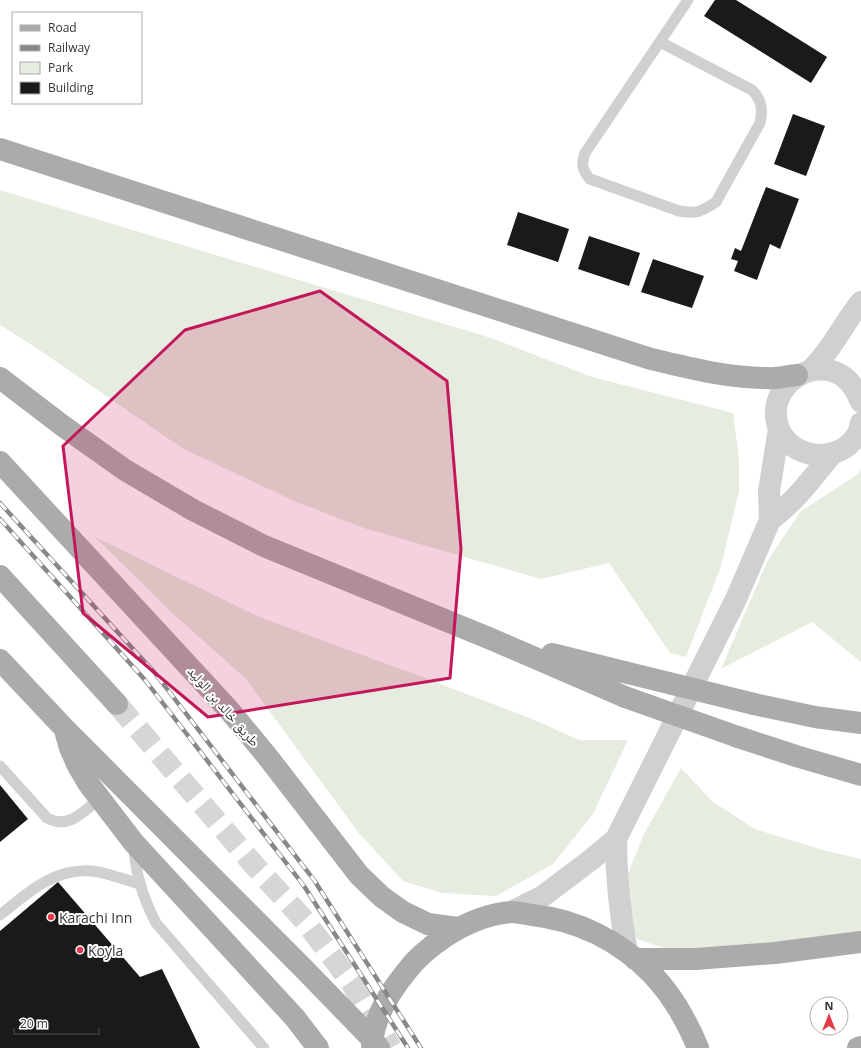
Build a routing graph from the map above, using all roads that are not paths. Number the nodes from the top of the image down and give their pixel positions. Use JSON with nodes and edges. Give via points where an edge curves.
{"nodes":[{"id":1,"x":688,"y":0,"type":"edge"},
{"id":2,"x":660,"y":42,"type":"junction"},
{"id":3,"x":0,"y":148,"type":"edge"},
{"id":4,"x":861,"y":302,"type":"edge"},
{"id":5,"x":1,"y":373,"type":"edge"},
{"id":6,"x":804,"y":373,"type":"junction"},
{"id":7,"x":861,"y":402,"type":"edge"},
{"id":8,"x":861,"y":423,"type":"edge"},
{"id":9,"x":779,"y":429,"type":"junction"},
{"id":10,"x":832,"y":454,"type":"junction"},
{"id":11,"x":0,"y":462,"type":"edge"},
{"id":12,"x":770,"y":520,"type":"junction"},
{"id":13,"x":0,"y":576,"type":"edge"},
{"id":14,"x":491,"y":639,"type":"junction"},
{"id":15,"x":2,"y":666,"type":"edge"},
{"id":16,"x":117,"y":704,"type":"tunnel mouth"},
{"id":17,"x":861,"y":723,"type":"edge"},
{"id":18,"x":65,"y":729,"type":"junction"},
{"id":19,"x":0,"y":766,"type":"edge"},
{"id":20,"x":861,"y":775,"type":"edge"},
{"id":21,"x":100,"y":798,"type":"junction"},
{"id":22,"x":616,"y":839,"type":"junction"},
{"id":23,"x":134,"y":843,"type":"junction"},
{"id":24,"x":139,"y":884,"type":"junction"},
{"id":25,"x":511,"y":912,"type":"junction"},
{"id":26,"x":0,"y":915,"type":"edge"},
{"id":27,"x":458,"y":928,"type":"junction"},
{"id":28,"x":861,"y":942,"type":"edge"},
{"id":29,"x":631,"y":955,"type":"junction"},
{"id":30,"x":374,"y":1045,"type":"edge"},
{"id":31,"x":861,"y":1046,"type":"edge"},
{"id":32,"x":264,"y":1048,"type":"edge"},
{"id":33,"x":318,"y":1048,"type":"edge"},
{"id":34,"x":698,"y":1048,"type":"edge"},
{"id":35,"x":858,"y":1048,"type":"edge"}],
"edges":[{"from":1,"to":2,"type":"lane"},
{"from":2,"to":2,"type":"lane","via":[[585,153],[582,162],[584,172],[590,179],[679,211],[692,213],[705,210],[716,202],[760,123],[761,105],[752,90]]},
{"from":3,"to":6,"type":"main road","via":[[651,359],[742,378],[769,379]]},
{"from":4,"to":6,"type":"street","via":[[832,346]]},
{"from":5,"to":14,"type":"main road","via":[[63,426],[125,470],[193,510],[264,546]]},
{"from":6,"to":7,"type":"street","via":[[828,371],[844,377],[855,389]]},
{"from":6,"to":9,"type":"street","via":[[788,383],[781,393],[776,417]]},
{"from":8,"to":10,"type":"street","via":[[857,435],[846,447]]},
{"from":9,"to":10,"type":"street","via":[[788,442],[801,452],[816,456]]},
{"from":9,"to":12,"type":"street","via":[[769,490]]},
{"from":10,"to":12,"type":"street","via":[[785,509]]},
{"from":11,"to":27,"type":"main road","name":"طريق خالد بن الوليد","via":[[229,710],[359,875],[382,897],[403,912],[428,924]]},
{"from":12,"to":22,"type":"street","via":[[736,599]]},
{"from":13,"to":16,"type":"main road"},
{"from":14,"to":17,"type":"main road","bridge":true,"via":[[754,704],[815,717]]},
{"from":14,"to":20,"type":"main road","bridge":true,"via":[[625,697],[738,737]]},
{"from":15,"to":18,"type":"main road"},
{"from":18,"to":21,"type":"main road","via":[[78,766]]},
{"from":18,"to":30,"type":"main road","via":[[304,969]]},
{"from":19,"to":21,"type":"lane","via":[[47,818],[53,821],[72,820]]},
{"from":21,"to":23,"type":"main road"},
{"from":22,"to":25,"type":"street","via":[[543,896]]},
{"from":22,"to":29,"type":"street","via":[[618,896]]},
{"from":23,"to":24,"type":"lane"},
{"from":23,"to":33,"type":"main road","via":[[295,1018]]},
{"from":24,"to":26,"type":"lane","via":[[98,872],[72,872],[53,877],[36,887]]},
{"from":24,"to":32,"type":"lane","via":[[156,923]]},
{"from":25,"to":27,"type":"main road","via":[[477,919]]},
{"from":25,"to":29,"type":"main road","via":[[552,917],[578,925]]},
{"from":27,"to":30,"type":"main road","via":[[429,947],[393,988],[380,1013]]},
{"from":28,"to":29,"type":"main road","via":[[696,959]]},
{"from":29,"to":34,"type":"main road","via":[[652,974],[673,1000],[690,1028]]},
{"from":31,"to":35,"type":"main road"}]}
